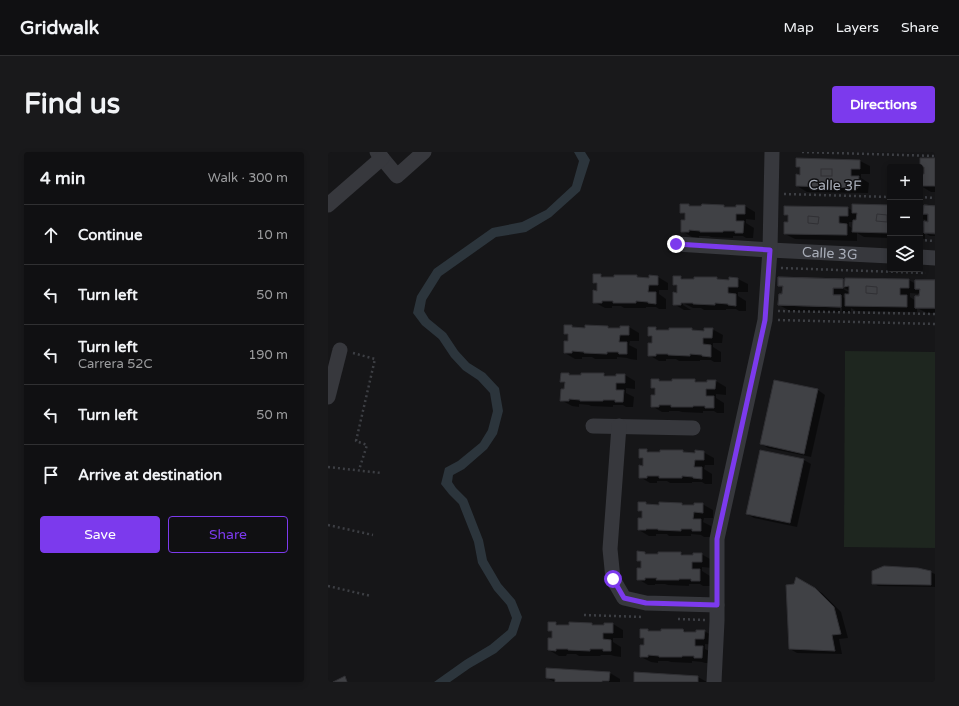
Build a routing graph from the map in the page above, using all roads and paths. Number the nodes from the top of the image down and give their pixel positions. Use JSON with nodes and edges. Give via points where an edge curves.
{"nodes":[{"id":1,"x":424,"y":152,"type":"edge"},
{"id":2,"x":772,"y":152,"type":"edge"},
{"id":3,"x":802,"y":152,"type":"edge"},
{"id":4,"x":380,"y":155,"type":"edge"},
{"id":5,"x":935,"y":156,"type":"edge"},
{"id":6,"x":779,"y":194,"type":"dead end"},
{"id":7,"x":887,"y":196,"type":"edge"},
{"id":8,"x":923,"y":197,"type":"edge"},
{"id":9,"x":935,"y":198,"type":"edge"},
{"id":10,"x":329,"y":203,"type":"edge"},
{"id":11,"x":923,"y":240,"type":"edge"},
{"id":12,"x":935,"y":241,"type":"edge"},
{"id":13,"x":676,"y":244,"type":"dead end"},
{"id":14,"x":770,"y":250,"type":"junction"},
{"id":15,"x":887,"y":256,"type":"edge"},
{"id":16,"x":923,"y":257,"type":"edge"},
{"id":17,"x":935,"y":258,"type":"edge"},
{"id":18,"x":775,"y":268,"type":"dead end"},
{"id":19,"x":927,"y":273,"type":"dead end"},
{"id":20,"x":935,"y":314,"type":"edge"},
{"id":21,"x":769,"y":315,"type":"junction"},
{"id":22,"x":935,"y":324,"type":"edge"},
{"id":23,"x":340,"y":350,"type":"joint"},
{"id":24,"x":328,"y":397,"type":"edge"},
{"id":25,"x":593,"y":426,"type":"dead end"},
{"id":26,"x":619,"y":426,"type":"junction"},
{"id":27,"x":693,"y":428,"type":"dead end"},
{"id":28,"x":328,"y":467,"type":"edge"},
{"id":29,"x":359,"y":470,"type":"junction"},
{"id":30,"x":381,"y":473,"type":"dead end"},
{"id":31,"x":328,"y":524,"type":"edge"},
{"id":32,"x":373,"y":535,"type":"dead end"},
{"id":33,"x":328,"y":586,"type":"edge"},
{"id":34,"x":371,"y":596,"type":"dead end"},
{"id":35,"x":717,"y":605,"type":"junction"},
{"id":36,"x":714,"y":682,"type":"edge"}],
"edges":[{"from":1,"to":4,"type":"street","via":[[397,176]]},
{"from":2,"to":14,"type":"street"},
{"from":3,"to":5,"type":"path"},
{"from":4,"to":10,"type":"street"},
{"from":6,"to":7,"type":"path","name":"Calle 3F"},
{"from":8,"to":9,"type":"path"},
{"from":11,"to":12,"type":"path"},
{"from":13,"to":14,"type":"street","name":"Calle 3G"},
{"from":14,"to":15,"type":"street","name":"Calle 3G"},
{"from":14,"to":21,"type":"street"},
{"from":16,"to":17,"type":"street"},
{"from":18,"to":19,"type":"path"},
{"from":20,"to":21,"type":"path"},
{"from":21,"to":22,"type":"path"},
{"from":21,"to":35,"type":"street","via":[[717,539]]},
{"from":23,"to":24,"type":"street"},
{"from":23,"to":29,"type":"path","via":[[375,359],[356,441],[367,444]]},
{"from":25,"to":26,"type":"street"},
{"from":26,"to":27,"type":"street"},
{"from":26,"to":35,"type":"street","via":[[610,550],[613,579],[624,598],[646,603]]},
{"from":28,"to":29,"type":"path"},
{"from":29,"to":30,"type":"path"},
{"from":31,"to":32,"type":"path"},
{"from":33,"to":34,"type":"path"},
{"from":35,"to":36,"type":"street"}]}
